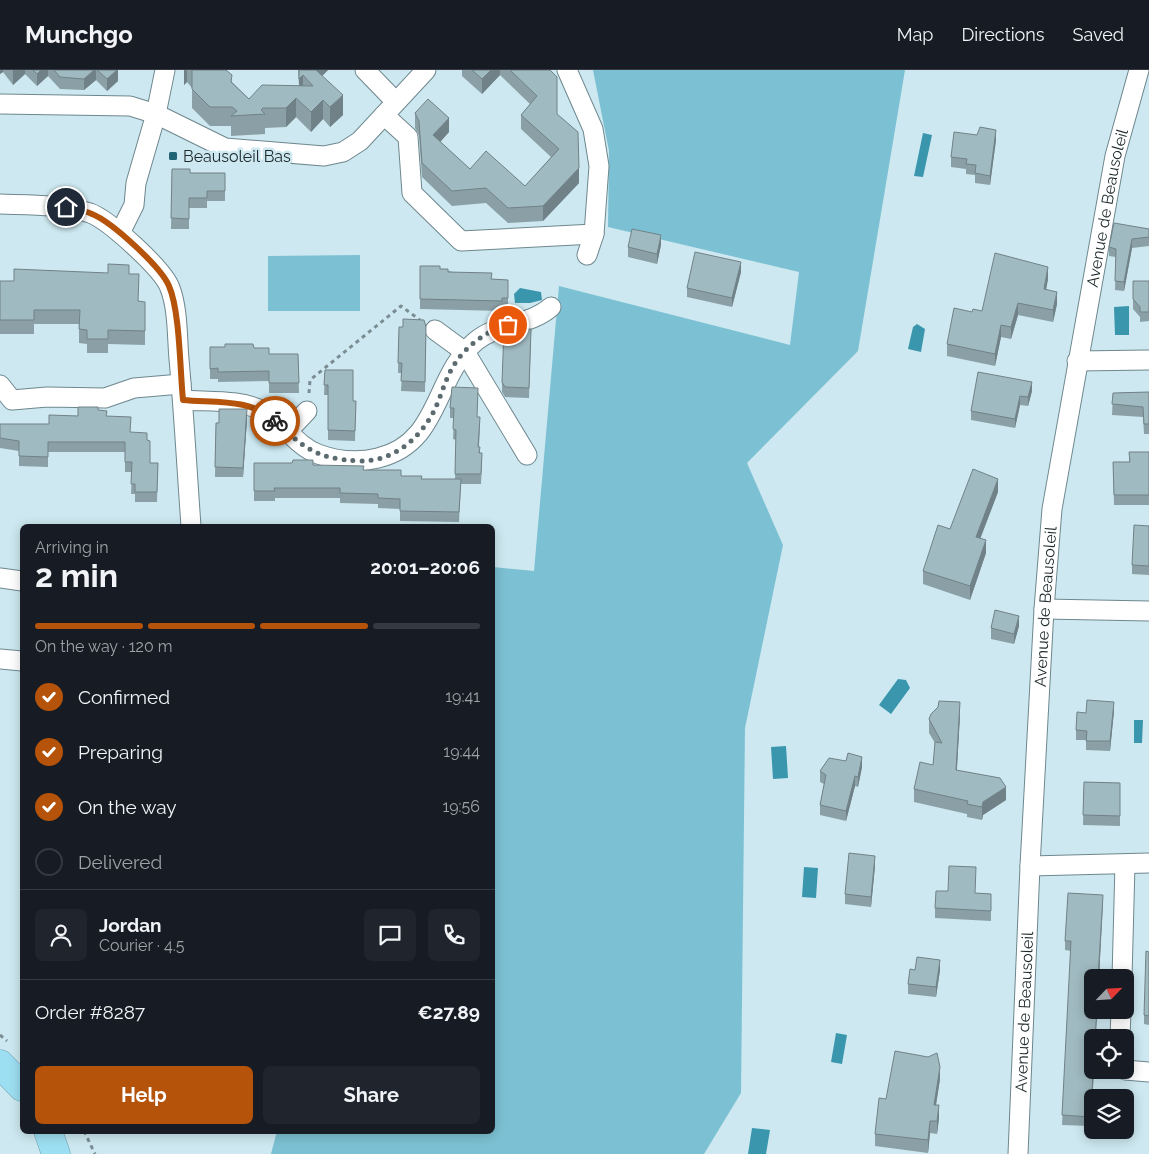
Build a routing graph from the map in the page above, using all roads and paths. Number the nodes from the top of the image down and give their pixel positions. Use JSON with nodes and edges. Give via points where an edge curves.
{"nodes":[{"id":1,"x":165,"y":70,"type":"edge"},
{"id":2,"x":365,"y":70,"type":"edge"},
{"id":3,"x":426,"y":70,"type":"edge"},
{"id":4,"x":567,"y":70,"type":"edge"},
{"id":5,"x":1139,"y":70,"type":"edge"},
{"id":6,"x":0,"y":104,"type":"edge"},
{"id":7,"x":390,"y":109,"type":"junction"},
{"id":8,"x":156,"y":114,"type":"junction"},
{"id":9,"x":0,"y":204,"type":"edge"},
{"id":10,"x":120,"y":233,"type":"junction"},
{"id":11,"x":594,"y":234,"type":"junction"},
{"id":12,"x":587,"y":255,"type":"dead end"},
{"id":13,"x":551,"y":308,"type":"dead end"},
{"id":14,"x":435,"y":330,"type":"joint"},
{"id":15,"x":466,"y":352,"type":"junction"},
{"id":16,"x":1149,"y":360,"type":"edge"},
{"id":17,"x":1077,"y":362,"type":"junction"},
{"id":18,"x":0,"y":385,"type":"edge"},
{"id":19,"x":182,"y":392,"type":"junction"},
{"id":20,"x":307,"y":411,"type":"joint"},
{"id":21,"x":287,"y":432,"type":"junction"},
{"id":22,"x":527,"y":455,"type":"dead end"},
{"id":23,"x":191,"y":524,"type":"edge"},
{"id":24,"x":0,"y":578,"type":"edge"},
{"id":25,"x":20,"y":580,"type":"edge"},
{"id":26,"x":1044,"y":609,"type":"junction"},
{"id":27,"x":1149,"y":611,"type":"edge"},
{"id":28,"x":0,"y":659,"type":"edge"},
{"id":29,"x":20,"y":661,"type":"edge"},
{"id":30,"x":1149,"y":863,"type":"edge"},
{"id":31,"x":1125,"y":864,"type":"junction"},
{"id":32,"x":1030,"y":866,"type":"junction"},
{"id":33,"x":1122,"y":969,"type":"edge"},
{"id":34,"x":0,"y":1064,"type":"edge"},
{"id":35,"x":1134,"y":1071,"type":"edge"},
{"id":36,"x":1149,"y":1072,"type":"edge"},
{"id":37,"x":20,"y":1085,"type":"edge"},
{"id":38,"x":49,"y":1134,"type":"edge"},
{"id":39,"x":85,"y":1134,"type":"edge"},
{"id":40,"x":56,"y":1154,"type":"edge"},
{"id":41,"x":95,"y":1154,"type":"edge"},
{"id":42,"x":1018,"y":1154,"type":"edge"}],
"edges":[{"from":1,"to":8,"type":"street"},
{"from":2,"to":7,"type":"street"},
{"from":3,"to":7,"type":"street"},
{"from":4,"to":11,"type":"street","via":[[593,129],[599,166]]},
{"from":5,"to":17,"type":"street","name":"Avenue de Beausoleil","via":[[1115,156]]},
{"from":6,"to":8,"type":"street","via":[[130,106]]},
{"from":7,"to":8,"type":"street","via":[[360,141],[343,152],[324,156],[225,148]]},
{"from":7,"to":11,"type":"street","via":[[408,137],[412,193],[461,241]]},
{"from":8,"to":10,"type":"street","via":[[136,183],[134,205]]},
{"from":9,"to":10,"type":"street","via":[[66,207],[93,214]]},
{"from":10,"to":19,"type":"street","via":[[160,271],[170,287]]},
{"from":11,"to":12,"type":"street"},
{"from":13,"to":15,"type":"street","via":[[496,328]]},
{"from":14,"to":15,"type":"street"},
{"from":14,"to":20,"type":"path","via":[[401,306],[310,380]]},
{"from":15,"to":21,"type":"street","via":[[453,366],[419,436],[387,456],[367,461],[339,460],[306,449]]},
{"from":15,"to":22,"type":"street"},
{"from":16,"to":17,"type":"street"},
{"from":17,"to":26,"type":"street","name":"Avenue de Beausoleil","via":[[1052,509]]},
{"from":18,"to":19,"type":"street","via":[[12,400],[105,398],[134,388]]},
{"from":19,"to":21,"type":"street","via":[[266,412]]},
{"from":19,"to":23,"type":"street"},
{"from":20,"to":21,"type":"street"},
{"from":24,"to":25,"type":"street"},
{"from":26,"to":27,"type":"street"},
{"from":26,"to":32,"type":"street","name":"Avenue de Beausoleil"},
{"from":28,"to":29,"type":"street"},
{"from":30,"to":31,"type":"street"},
{"from":31,"to":32,"type":"street"},
{"from":31,"to":33,"type":"street"},
{"from":32,"to":42,"type":"street","name":"Avenue de Beausoleil"},
{"from":34,"to":37,"type":"highway"},
{"from":35,"to":36,"type":"street"},
{"from":38,"to":40,"type":"highway"},
{"from":39,"to":41,"type":"path"}]}
